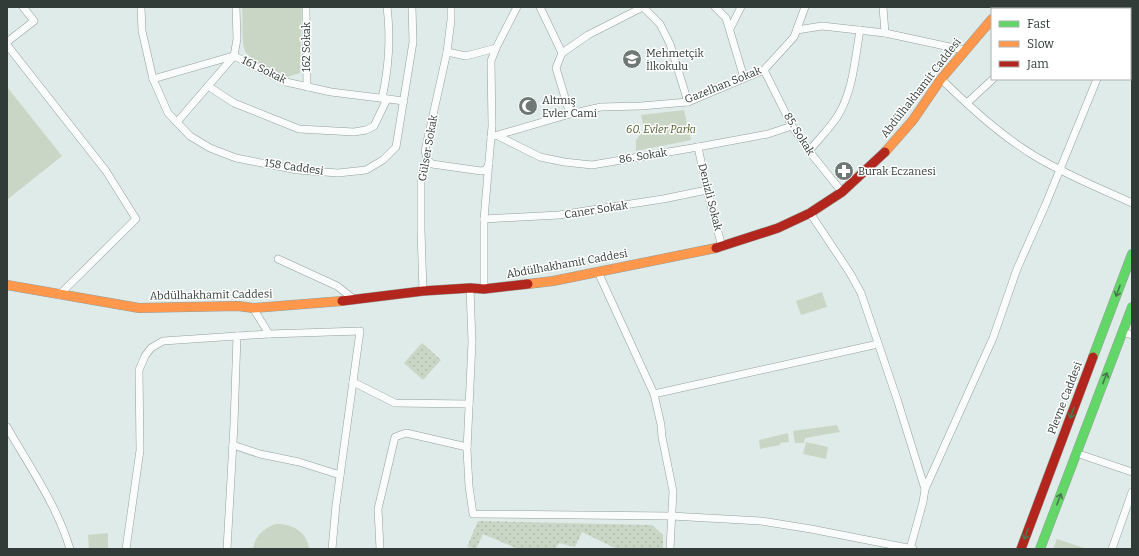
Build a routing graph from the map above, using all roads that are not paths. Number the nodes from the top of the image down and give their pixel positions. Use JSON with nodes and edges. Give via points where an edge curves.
{"nodes":[{"id":1,"x":23,"y":7,"type":"edge"},
{"id":2,"x":142,"y":7,"type":"edge"},
{"id":3,"x":236,"y":7,"type":"edge"},
{"id":4,"x":306,"y":7,"type":"edge"},
{"id":5,"x":387,"y":7,"type":"edge"},
{"id":6,"x":412,"y":7,"type":"edge"},
{"id":7,"x":451,"y":7,"type":"edge"},
{"id":8,"x":517,"y":7,"type":"edge"},
{"id":9,"x":540,"y":7,"type":"edge"},
{"id":10,"x":643,"y":7,"type":"edge"},
{"id":11,"x":715,"y":7,"type":"edge"},
{"id":12,"x":741,"y":7,"type":"edge"},
{"id":13,"x":806,"y":7,"type":"edge"},
{"id":14,"x":883,"y":7,"type":"edge"},
{"id":15,"x":991,"y":20,"type":"edge"},
{"id":16,"x":730,"y":30,"type":"junction"},
{"id":17,"x":797,"y":30,"type":"junction"},
{"id":18,"x":860,"y":30,"type":"junction"},
{"id":19,"x":885,"y":33,"type":"junction"},
{"id":20,"x":7,"y":43,"type":"edge"},
{"id":21,"x":496,"y":48,"type":"junction"},
{"id":22,"x":964,"y":50,"type":"junction"},
{"id":23,"x":447,"y":52,"type":"junction"},
{"id":24,"x":562,"y":53,"type":"junction"},
{"id":25,"x":234,"y":56,"type":"junction"},
{"id":26,"x":764,"y":70,"type":"junction"},
{"id":27,"x":744,"y":78,"type":"junction"},
{"id":28,"x":153,"y":79,"type":"junction"},
{"id":29,"x":941,"y":79,"type":"junction"},
{"id":30,"x":992,"y":80,"type":"edge"},
{"id":31,"x":1097,"y":80,"type":"edge"},
{"id":32,"x":208,"y":86,"type":"junction"},
{"id":33,"x":306,"y":87,"type":"junction"},
{"id":34,"x":385,"y":99,"type":"junction"},
{"id":35,"x":404,"y":101,"type":"junction"},
{"id":36,"x":688,"y":102,"type":"junction"},
{"id":37,"x":967,"y":103,"type":"junction"},
{"id":38,"x":570,"y":114,"type":"junction"},
{"id":39,"x":177,"y":122,"type":"junction"},
{"id":40,"x":792,"y":126,"type":"junction"},
{"id":41,"x":494,"y":136,"type":"junction"},
{"id":42,"x":698,"y":147,"type":"junction"},
{"id":43,"x":809,"y":152,"type":"junction"},
{"id":44,"x":427,"y":159,"type":"junction"},
{"id":45,"x":489,"y":164,"type":"junction"},
{"id":46,"x":1060,"y":170,"type":"junction"},
{"id":47,"x":707,"y":190,"type":"junction"},
{"id":48,"x":842,"y":192,"type":"junction"},
{"id":49,"x":1132,"y":203,"type":"edge"},
{"id":50,"x":810,"y":213,"type":"junction"},
{"id":51,"x":484,"y":219,"type":"junction"},
{"id":52,"x":722,"y":247,"type":"junction"},
{"id":53,"x":1132,"y":254,"type":"edge"},
{"id":54,"x":278,"y":259,"type":"dead end"},
{"id":55,"x":598,"y":272,"type":"junction"},
{"id":56,"x":7,"y":285,"type":"edge"},
{"id":57,"x":470,"y":288,"type":"junction"},
{"id":58,"x":484,"y":289,"type":"junction"},
{"id":59,"x":423,"y":292,"type":"junction"},
{"id":60,"x":59,"y":295,"type":"junction"},
{"id":61,"x":355,"y":300,"type":"junction"},
{"id":62,"x":1132,"y":307,"type":"edge"},
{"id":63,"x":253,"y":308,"type":"junction"},
{"id":64,"x":1123,"y":332,"type":"junction"},
{"id":65,"x":269,"y":334,"type":"junction"},
{"id":66,"x":1132,"y":335,"type":"edge"},
{"id":67,"x":237,"y":336,"type":"junction"},
{"id":68,"x":878,"y":344,"type":"junction"},
{"id":69,"x":353,"y":382,"type":"junction"},
{"id":70,"x":654,"y":394,"type":"junction"},
{"id":71,"x":469,"y":404,"type":"junction"},
{"id":72,"x":7,"y":427,"type":"edge"},
{"id":73,"x":233,"y":445,"type":"junction"},
{"id":74,"x":467,"y":447,"type":"junction"},
{"id":75,"x":1076,"y":453,"type":"junction"},
{"id":76,"x":1132,"y":472,"type":"edge"},
{"id":77,"x":340,"y":476,"type":"junction"},
{"id":78,"x":924,"y":490,"type":"junction"},
{"id":79,"x":1132,"y":492,"type":"edge"},
{"id":80,"x":671,"y":516,"type":"junction"},
{"id":81,"x":70,"y":549,"type":"edge"},
{"id":82,"x":126,"y":549,"type":"edge"},
{"id":83,"x":227,"y":549,"type":"edge"},
{"id":84,"x":332,"y":549,"type":"edge"},
{"id":85,"x":380,"y":549,"type":"edge"},
{"id":86,"x":670,"y":549,"type":"edge"},
{"id":87,"x":911,"y":549,"type":"edge"},
{"id":88,"x":1021,"y":549,"type":"edge"},
{"id":89,"x":1040,"y":549,"type":"edge"},
{"id":90,"x":1112,"y":549,"type":"edge"}],
"edges":[{"from":1,"to":20,"type":"street","via":[[34,21]]},
{"from":2,"to":28,"type":"street","name":"158 Caddesi","via":[[142,31]]},
{"from":3,"to":25,"type":"street","via":[[237,39]]},
{"from":4,"to":33,"type":"street","name":"162 Sokak"},
{"from":5,"to":34,"type":"street","via":[[390,29]]},
{"from":6,"to":35,"type":"street","name":"158 Caddesi","via":[[414,42]]},
{"from":7,"to":23,"type":"street","name":"Gülser Sokak"},
{"from":8,"to":21,"type":"street"},
{"from":9,"to":24,"type":"street"},
{"from":10,"to":24,"type":"street","via":[[588,35]]},
{"from":10,"to":36,"type":"street","via":[[660,24]]},
{"from":11,"to":16,"type":"street","via":[[726,18]]},
{"from":12,"to":16,"type":"street"},
{"from":13,"to":17,"type":"street","name":"Gazelhan Sokak"},
{"from":14,"to":19,"type":"street"},
{"from":15,"to":22,"type":"main road","name":"Abdülhakhamit Caddesi"},
{"from":16,"to":27,"type":"street"},
{"from":17,"to":18,"type":"street","via":[[822,26]]},
{"from":17,"to":26,"type":"street","name":"Gazelhan Sokak","via":[[794,37]]},
{"from":18,"to":19,"type":"street"},
{"from":18,"to":43,"type":"street","via":[[846,97],[837,117]]},
{"from":19,"to":22,"type":"street"},
{"from":20,"to":60,"type":"street","via":[[106,171],[136,219]]},
{"from":21,"to":23,"type":"street","via":[[466,56]]},
{"from":21,"to":41,"type":"street","via":[[492,61]]},
{"from":22,"to":29,"type":"main road","name":"Abdülhakhamit Caddesi"},
{"from":23,"to":44,"type":"street","name":"Gülser Sokak","via":[[425,151]]},
{"from":24,"to":38,"type":"street","via":[[556,68]]},
{"from":25,"to":28,"type":"street"},
{"from":25,"to":32,"type":"street","name":"161 Sokak"},
{"from":25,"to":33,"type":"street","name":"161 Sokak","via":[[286,82]]},
{"from":26,"to":27,"type":"street","name":"Gazelhan Sokak"},
{"from":26,"to":40,"type":"street","name":"85. Sokak"},
{"from":27,"to":36,"type":"street","name":"Gazelhan Sokak"},
{"from":28,"to":39,"type":"street","name":"158 Caddesi","via":[[168,113]]},
{"from":29,"to":37,"type":"street"},
{"from":29,"to":48,"type":"main road","name":"Abdülhakhamit Caddesi","via":[[913,120],[884,153]]},
{"from":30,"to":37,"type":"street"},
{"from":31,"to":46,"type":"street"},
{"from":32,"to":34,"type":"street","via":[[234,103],[298,129],[354,132],[366,130],[374,126]]},
{"from":32,"to":39,"type":"street","name":"161 Sokak"},
{"from":33,"to":34,"type":"street","name":"161 Sokak"},
{"from":34,"to":35,"type":"street","name":"161 Sokak"},
{"from":35,"to":39,"type":"street","name":"158 Caddesi","via":[[396,147],[383,160],[366,170],[338,173],[297,170],[236,158],[210,148],[190,136]]},
{"from":36,"to":38,"type":"street","name":"Gazelhan Sokak","via":[[601,107]]},
{"from":37,"to":46,"type":"street","via":[[991,125],[1032,155]]},
{"from":38,"to":41,"type":"street","name":"Gazelhan Sokak"},
{"from":40,"to":42,"type":"street","name":"86. Sokak","via":[[768,134]]},
{"from":40,"to":43,"type":"street","name":"85. Sokak"},
{"from":41,"to":42,"type":"street","name":"86. Sokak","via":[[540,157],[592,165]]},
{"from":41,"to":45,"type":"street"},
{"from":42,"to":47,"type":"street","name":"Denizli Sokak"},
{"from":43,"to":48,"type":"street","name":"85. Sokak"},
{"from":44,"to":45,"type":"street","via":[[432,164],[481,171],[486,170]]},
{"from":44,"to":59,"type":"street","name":"Gülser Sokak","via":[[421,180]]},
{"from":45,"to":51,"type":"street"},
{"from":46,"to":49,"type":"street"},
{"from":46,"to":78,"type":"street","via":[[1017,269],[993,338]]},
{"from":47,"to":51,"type":"street","name":"Caner Sokak","via":[[559,215]]},
{"from":47,"to":52,"type":"street","name":"Denizli Sokak"},
{"from":48,"to":50,"type":"main road","name":"Abdülhakhamit Caddesi"},
{"from":50,"to":52,"type":"main road","name":"Abdülhakhamit Caddesi","via":[[778,228]]},
{"from":50,"to":68,"type":"street","via":[[861,293]]},
{"from":51,"to":58,"type":"street"},
{"from":52,"to":55,"type":"main road","name":"Abdülhakhamit Caddesi"},
{"from":53,"to":88,"type":"main road","name":"Plevne Caddesi","one_way":true},
{"from":54,"to":61,"type":"street","via":[[337,286]]},
{"from":55,"to":58,"type":"main road","name":"Abdülhakhamit Caddesi","via":[[553,281]]},
{"from":55,"to":70,"type":"street"},
{"from":56,"to":60,"type":"main road","name":"Abdülhakhamit Caddesi"},
{"from":57,"to":58,"type":"main road","name":"Abdülhakhamit Caddesi"},
{"from":57,"to":59,"type":"main road","name":"Abdülhakhamit Caddesi"},
{"from":57,"to":71,"type":"street","via":[[472,342]]},
{"from":59,"to":61,"type":"main road","name":"Abdülhakhamit Caddesi"},
{"from":60,"to":63,"type":"main road","name":"Abdülhakhamit Caddesi","via":[[139,308]]},
{"from":61,"to":63,"type":"main road","name":"Abdülhakhamit Caddesi"},
{"from":62,"to":64,"type":"main road"},
{"from":63,"to":65,"type":"street"},
{"from":64,"to":66,"type":"street"},
{"from":75,"to":64,"type":"main road","one_way":true},
{"from":65,"to":67,"type":"street"},
{"from":65,"to":69,"type":"street","via":[[360,331]]},
{"from":67,"to":73,"type":"street"},
{"from":67,"to":82,"type":"street","via":[[163,341],[151,348],[146,356],[139,370],[140,450]]},
{"from":68,"to":70,"type":"street"},
{"from":68,"to":78,"type":"street"},
{"from":69,"to":71,"type":"street","via":[[395,403]]},
{"from":69,"to":77,"type":"street"},
{"from":70,"to":80,"type":"street","via":[[673,491]]},
{"from":71,"to":74,"type":"street"},
{"from":72,"to":81,"type":"street","via":[[52,506]]},
{"from":73,"to":77,"type":"street","via":[[299,462]]},
{"from":73,"to":83,"type":"street"},
{"from":74,"to":80,"type":"street","via":[[473,514]]},
{"from":74,"to":85,"type":"street","via":[[406,433],[396,437],[378,509]]},
{"from":75,"to":76,"type":"street"},
{"from":89,"to":75,"type":"main road","one_way":true},
{"from":77,"to":84,"type":"street"},
{"from":78,"to":87,"type":"street"},
{"from":79,"to":90,"type":"street"},
{"from":80,"to":86,"type":"street"},
{"from":80,"to":87,"type":"street","via":[[761,521]]}]}
